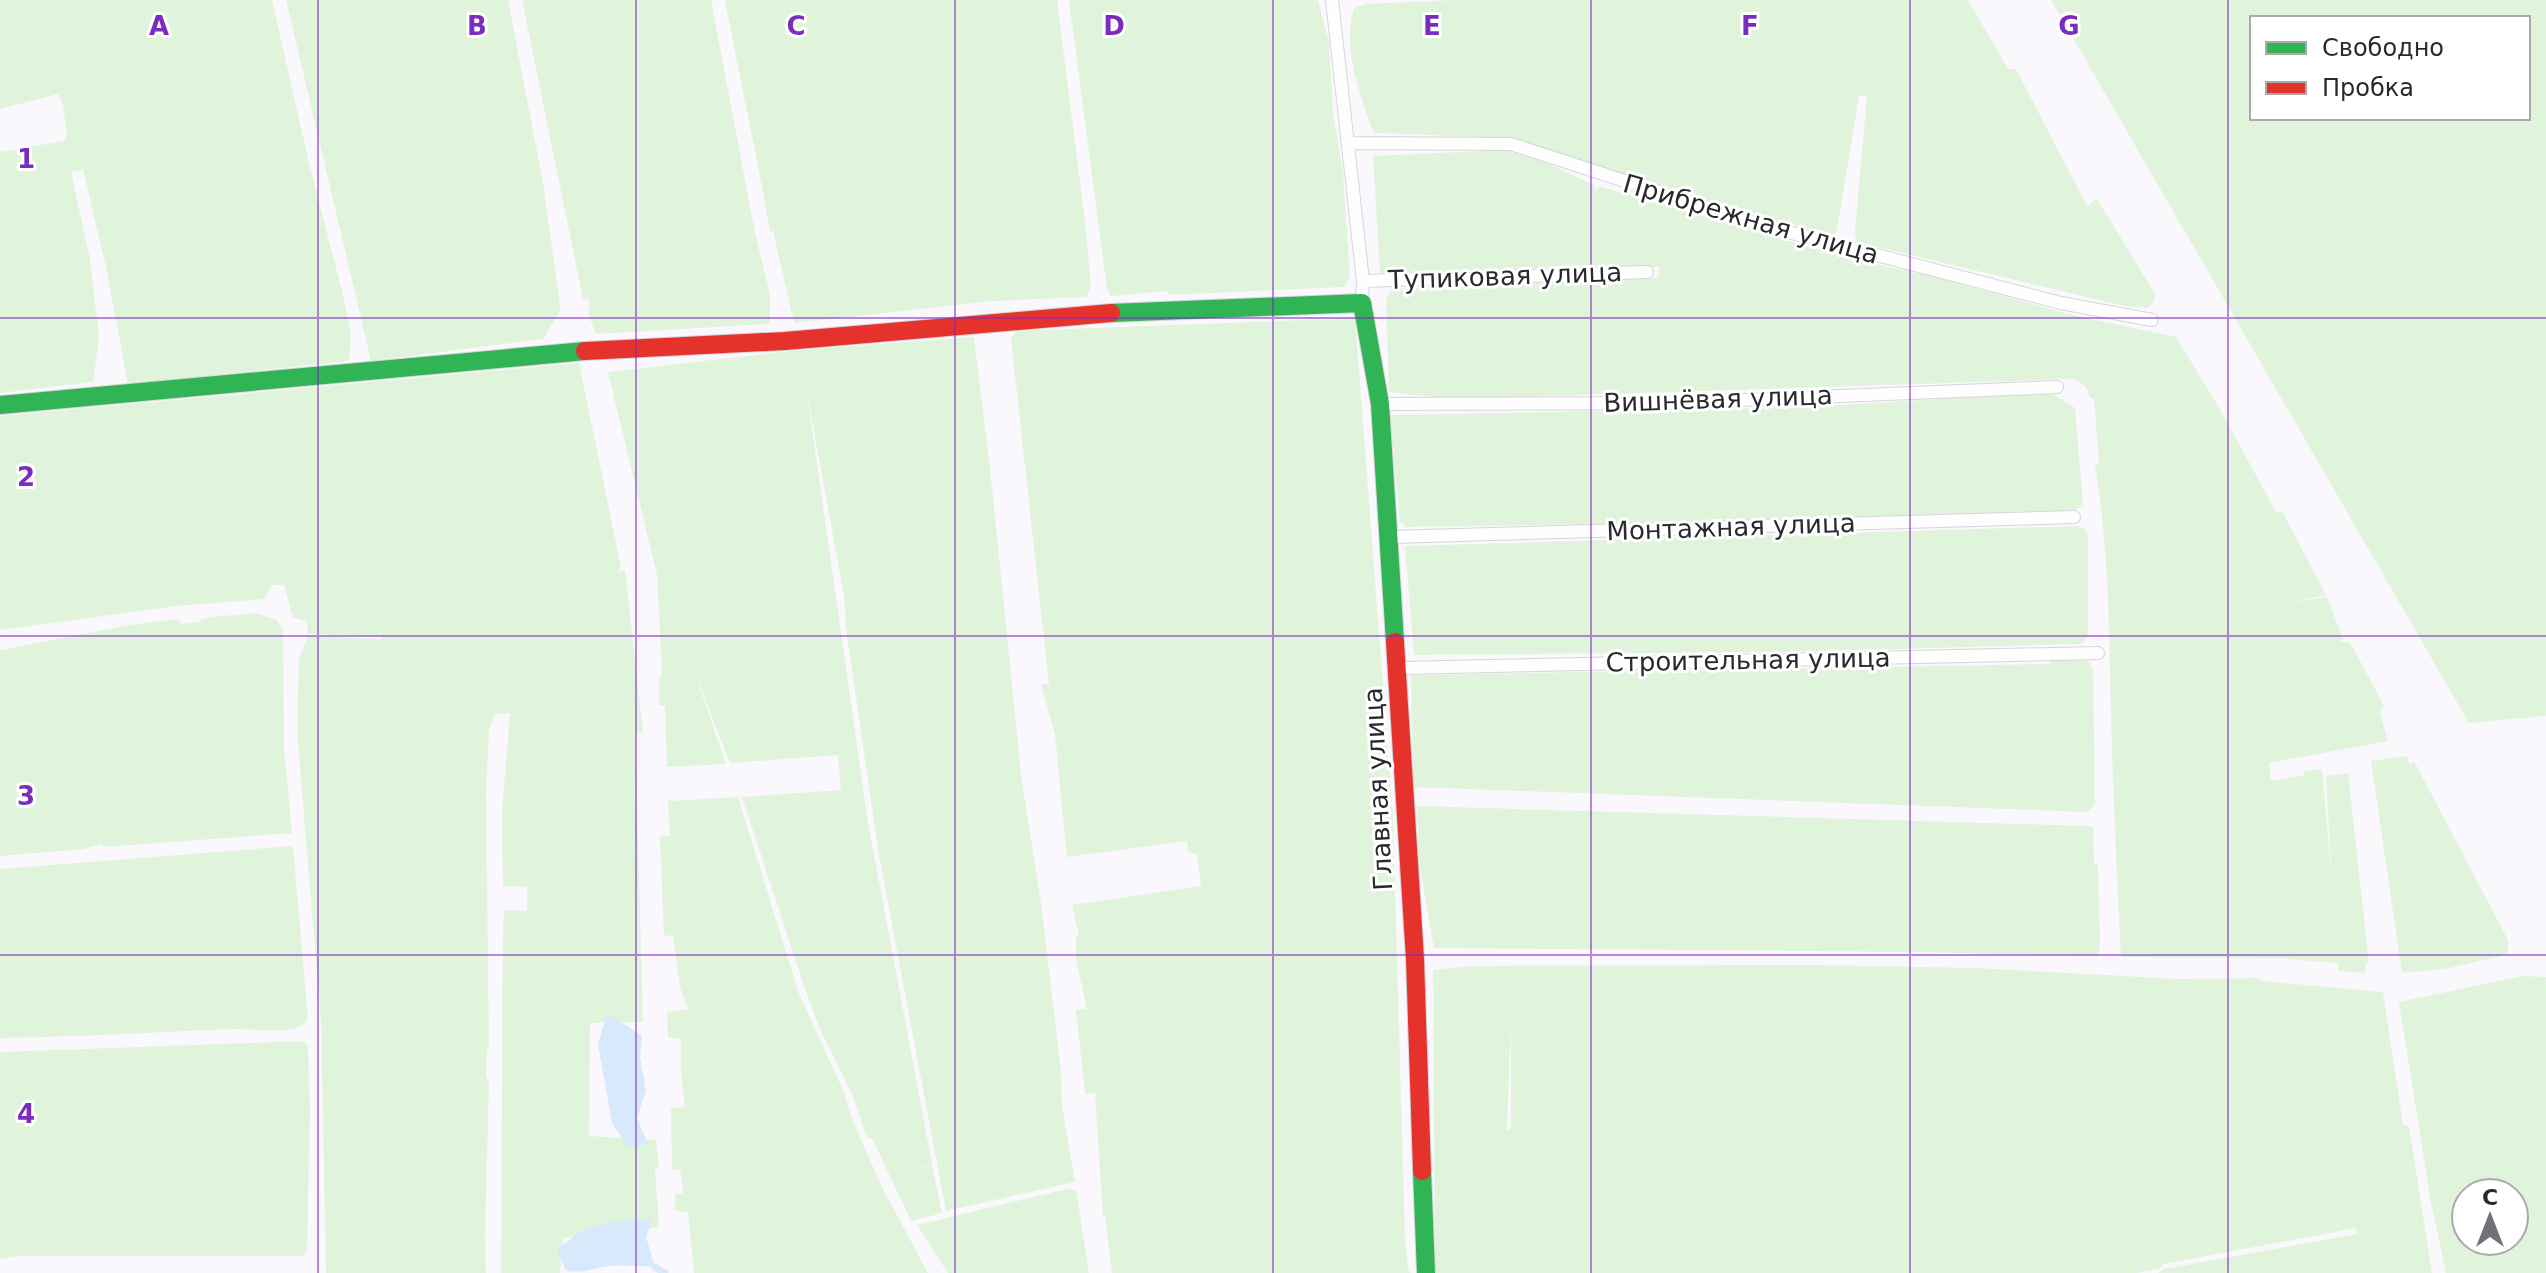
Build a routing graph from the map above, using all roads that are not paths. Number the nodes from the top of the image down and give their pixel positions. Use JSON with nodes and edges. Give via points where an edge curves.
{"nodes":[{"id":1,"x":1333,"y":0,"type":"edge"},
{"id":2,"x":1349,"y":143,"type":"junction"},
{"id":3,"x":1647,"y":272,"type":"dead end"},
{"id":4,"x":1363,"y":281,"type":"junction"},
{"id":5,"x":1362,"y":303,"type":"junction"},
{"id":6,"x":2152,"y":320,"type":"dead end"},
{"id":7,"x":2057,"y":387,"type":"dead end"},
{"id":8,"x":1380,"y":404,"type":"junction"},
{"id":9,"x":0,"y":405,"type":"edge"},
{"id":10,"x":2074,"y":517,"type":"dead end"},
{"id":11,"x":1387,"y":537,"type":"junction"},
{"id":12,"x":2098,"y":653,"type":"dead end"},
{"id":13,"x":1397,"y":668,"type":"junction"},
{"id":14,"x":1426,"y":1273,"type":"edge"}],
"edges":[{"from":1,"to":2,"type":"lane"},
{"from":2,"to":4,"type":"lane"},
{"from":2,"to":6,"type":"lane","name":"Прибрежная улица","via":[[1511,144],[1842,247],[2061,303]]},
{"from":3,"to":4,"type":"lane","name":"Тупиковая улица"},
{"from":4,"to":5,"type":"lane"},
{"from":5,"to":8,"type":"street","name":"Главная улица"},
{"from":5,"to":9,"type":"street","via":[[1101,313],[785,341],[575,351]]},
{"from":7,"to":8,"type":"lane","name":"Вишнёвая улица","via":[[1669,403]]},
{"from":8,"to":11,"type":"street","name":"Главная улица"},
{"from":10,"to":11,"type":"lane","name":"Монтажная улица"},
{"from":11,"to":13,"type":"street","name":"Главная улица"},
{"from":12,"to":13,"type":"lane","name":"Строительная улица"},
{"from":13,"to":14,"type":"street","name":"Главная улица","via":[[1415,959]]}]}
